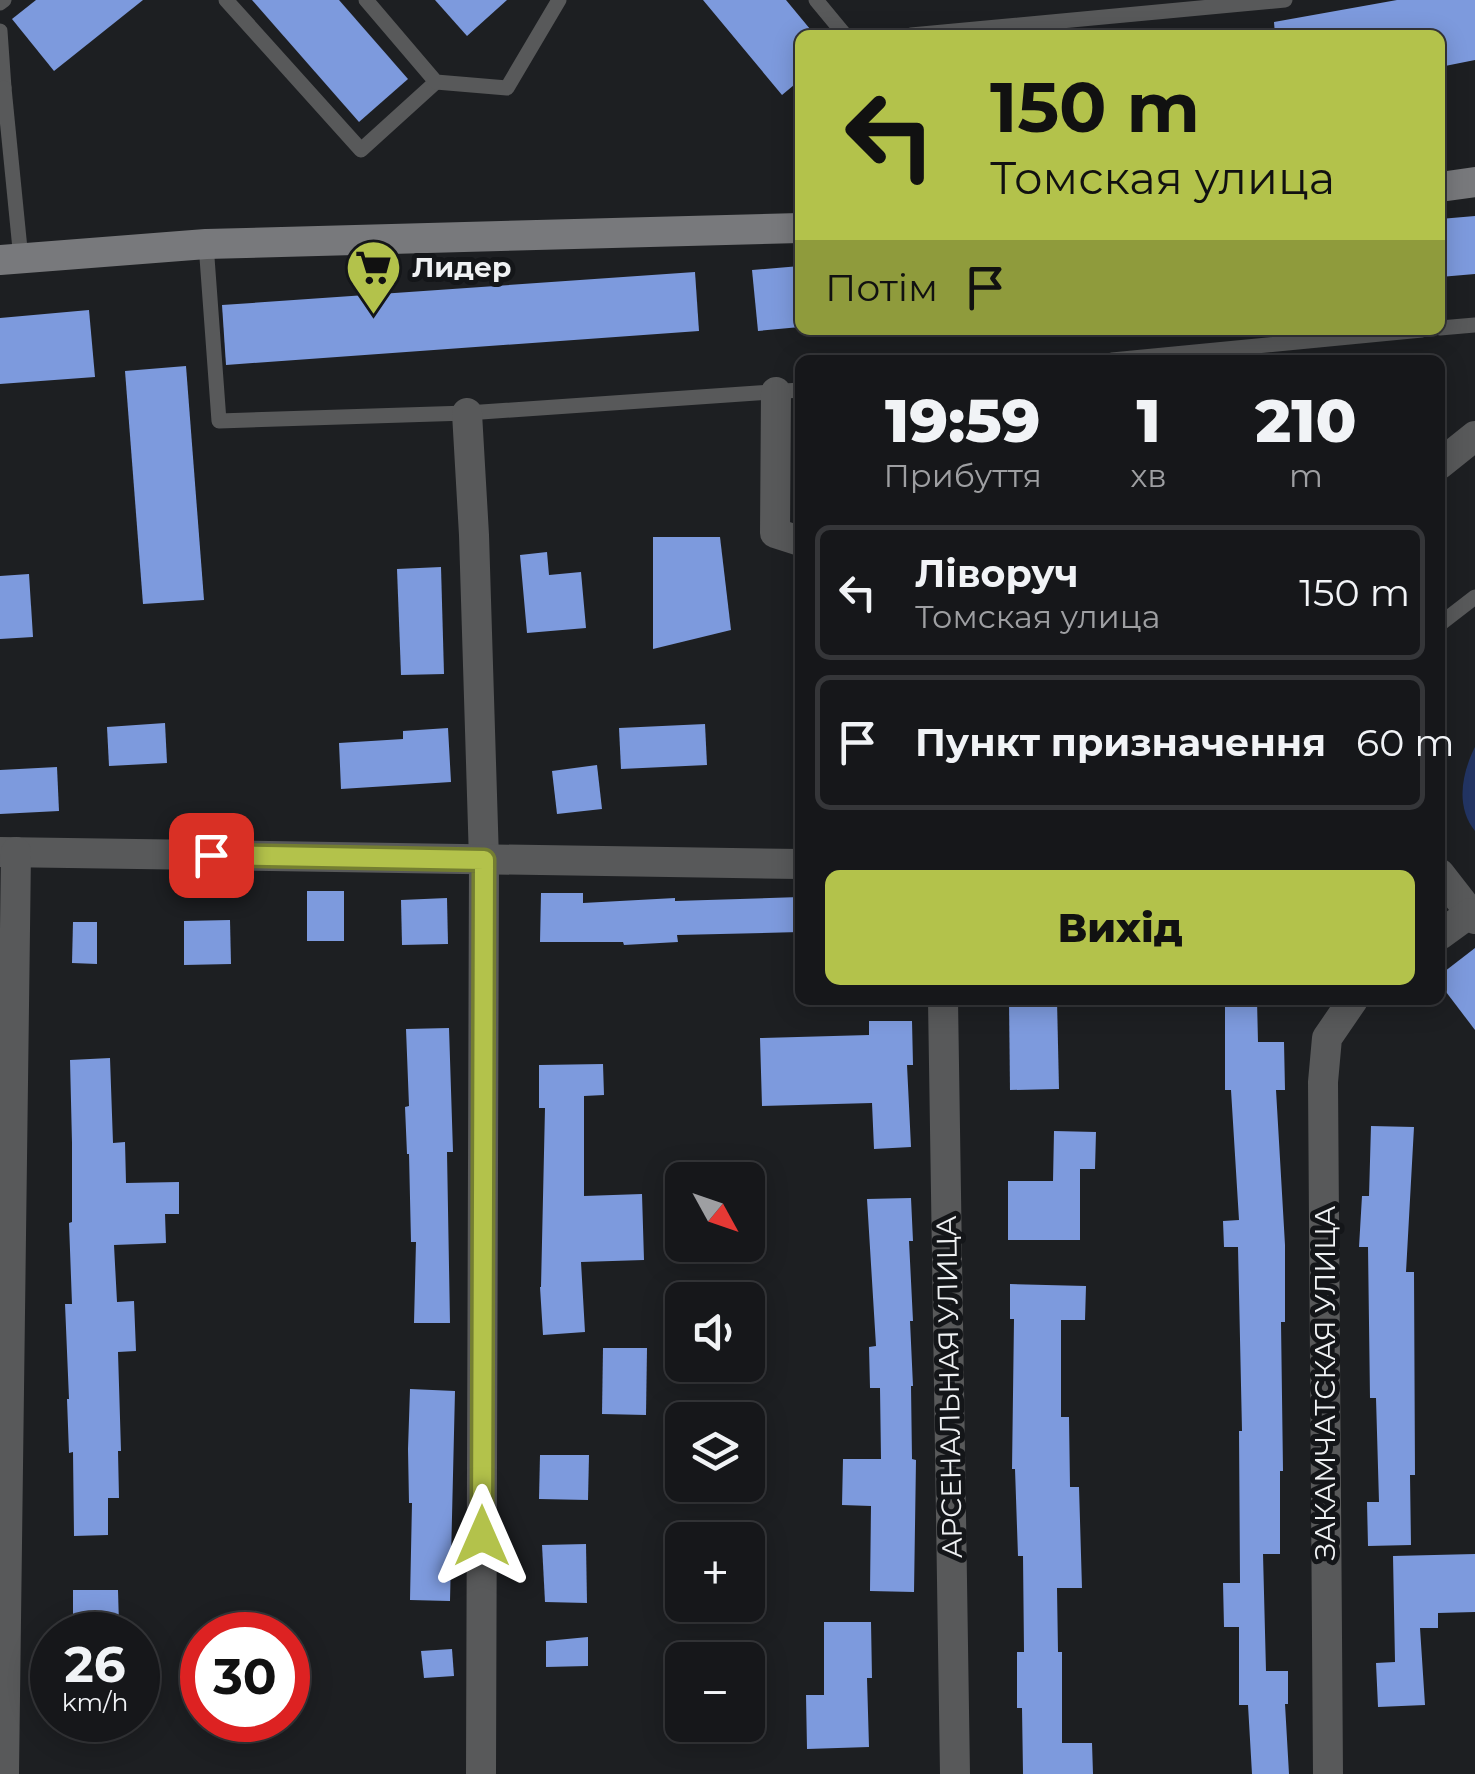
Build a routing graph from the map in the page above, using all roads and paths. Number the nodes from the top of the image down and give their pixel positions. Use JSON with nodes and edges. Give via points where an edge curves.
{"nodes":[{"id":1,"x":226,"y":0,"type":"edge"},
{"id":2,"x":366,"y":0,"type":"edge"},
{"id":3,"x":559,"y":0,"type":"edge"},
{"id":4,"x":816,"y":0,"type":"edge"},
{"id":5,"x":1285,"y":0,"type":"edge"},
{"id":6,"x":842,"y":30,"type":"edge"},
{"id":7,"x":964,"y":30,"type":"edge"},
{"id":8,"x":0,"y":31,"type":"edge"},
{"id":9,"x":436,"y":82,"type":"junction"},
{"id":10,"x":2,"y":88,"type":"edge"},
{"id":11,"x":1475,"y":182,"type":"edge"},
{"id":12,"x":1445,"y":186,"type":"edge"},
{"id":13,"x":795,"y":228,"type":"edge"},
{"id":14,"x":206,"y":244,"type":"junction"},
{"id":15,"x":11,"y":259,"type":"edge"},
{"id":16,"x":1475,"y":325,"type":"edge"},
{"id":17,"x":1445,"y":328,"type":"edge"},
{"id":18,"x":1370,"y":335,"type":"edge"},
{"id":19,"x":1164,"y":355,"type":"edge"},
{"id":20,"x":788,"y":391,"type":"edge"},
{"id":21,"x":466,"y":413,"type":"junction"},
{"id":22,"x":1475,"y":436,"type":"edge"},
{"id":23,"x":1445,"y":460,"type":"edge"},
{"id":24,"x":795,"y":539,"type":"edge"},
{"id":25,"x":1475,"y":597,"type":"edge"},
{"id":26,"x":1445,"y":620,"type":"edge"},
{"id":27,"x":8,"y":852,"type":"edge"},
{"id":28,"x":484,"y":860,"type":"junction"},
{"id":29,"x":795,"y":864,"type":"edge"},
{"id":30,"x":1445,"y":880,"type":"edge"},
{"id":31,"x":1473,"y":916,"type":"edge"},
{"id":32,"x":1445,"y":932,"type":"edge"},
{"id":33,"x":943,"y":1005,"type":"edge"},
{"id":34,"x":1350,"y":1005,"type":"edge"},
{"id":35,"x":4,"y":1774,"type":"edge"},
{"id":36,"x":481,"y":1774,"type":"edge"},
{"id":37,"x":956,"y":1774,"type":"edge"},
{"id":38,"x":1328,"y":1774,"type":"edge"}],
"edges":[{"from":1,"to":9,"type":"lane","via":[[361,150]]},
{"from":2,"to":9,"type":"lane"},
{"from":3,"to":9,"type":"lane","via":[[507,88]]},
{"from":4,"to":6,"type":"lane"},
{"from":5,"to":7,"type":"lane"},
{"from":8,"to":10,"type":"lane"},
{"from":10,"to":15,"type":"lane"},
{"from":11,"to":12,"type":"main road"},
{"from":13,"to":14,"type":"main road"},
{"from":14,"to":15,"type":"main road"},
{"from":14,"to":21,"type":"lane","via":[[218,421]]},
{"from":16,"to":17,"type":"lane"},
{"from":18,"to":19,"type":"lane"},
{"from":20,"to":21,"type":"lane"},
{"from":20,"to":24,"type":"street","via":[[775,533]]},
{"from":21,"to":28,"type":"street"},
{"from":22,"to":23,"type":"street"},
{"from":25,"to":26,"type":"lane"},
{"from":27,"to":28,"type":"street"},
{"from":27,"to":35,"type":"street"},
{"from":28,"to":29,"type":"street"},
{"from":28,"to":36,"type":"street"},
{"from":30,"to":31,"type":"street"},
{"from":31,"to":32,"type":"street"},
{"from":33,"to":37,"type":"street","name":"АРСЕНАЛЬНАЯ УЛИЦА"},
{"from":34,"to":38,"type":"street","name":"ЗАКАМЧАТСКАЯ УЛИЦА","via":[[1327,1038],[1323,1082]]}]}
